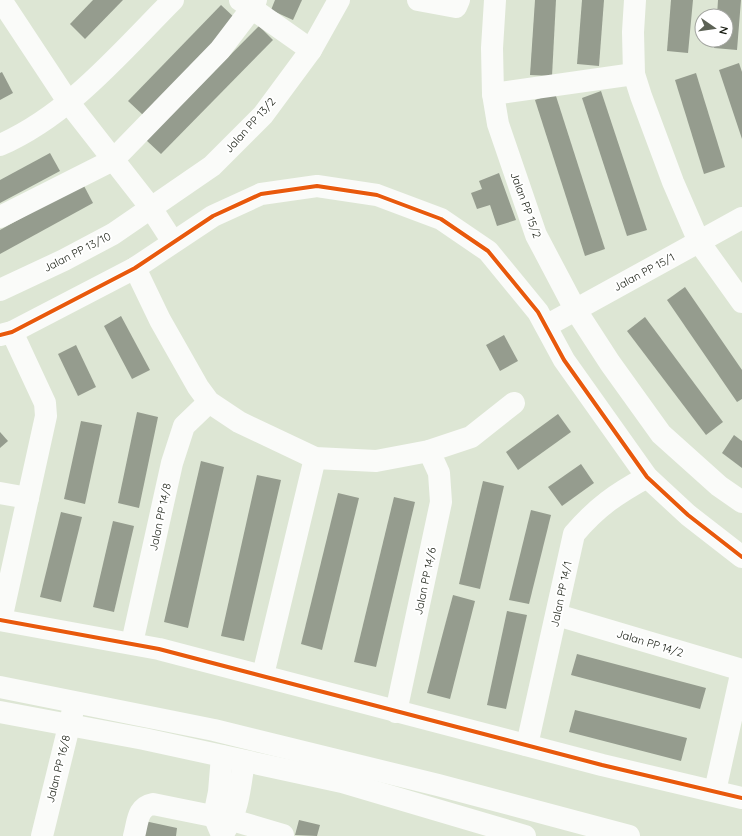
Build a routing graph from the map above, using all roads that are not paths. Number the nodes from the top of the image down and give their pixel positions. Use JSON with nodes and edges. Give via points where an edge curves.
{"nodes":[{"id":1,"x":2,"y":0,"type":"edge"},
{"id":2,"x":174,"y":0,"type":"edge"},
{"id":3,"x":339,"y":0,"type":"edge"},
{"id":4,"x":418,"y":0,"type":"edge"},
{"id":5,"x":459,"y":0,"type":"edge"},
{"id":6,"x":495,"y":0,"type":"edge"},
{"id":7,"x":635,"y":0,"type":"edge"},
{"id":8,"x":249,"y":3,"type":"edge"},
{"id":9,"x":311,"y":50,"type":"junction"},
{"id":10,"x":634,"y":74,"type":"junction"},
{"id":11,"x":493,"y":94,"type":"junction"},
{"id":12,"x":69,"y":103,"type":"junction"},
{"id":13,"x":0,"y":145,"type":"edge"},
{"id":14,"x":113,"y":160,"type":"junction"},
{"id":15,"x":151,"y":208,"type":"junction"},
{"id":16,"x":0,"y":217,"type":"edge"},
{"id":17,"x":742,"y":218,"type":"edge"},
{"id":18,"x":173,"y":242,"type":"junction"},
{"id":19,"x":699,"y":242,"type":"junction"},
{"id":20,"x":136,"y":268,"type":"junction"},
{"id":21,"x":0,"y":290,"type":"edge"},
{"id":22,"x":742,"y":302,"type":"edge"},
{"id":23,"x":575,"y":309,"type":"junction"},
{"id":24,"x":546,"y":326,"type":"junction"},
{"id":25,"x":6,"y":333,"type":"edge"},
{"id":26,"x":209,"y":402,"type":"junction"},
{"id":27,"x":514,"y":403,"type":"dead end"},
{"id":28,"x":429,"y":451,"type":"junction"},
{"id":29,"x":315,"y":458,"type":"junction"},
{"id":30,"x":646,"y":477,"type":"junction"},
{"id":31,"x":0,"y":492,"type":"edge"},
{"id":32,"x":28,"y":498,"type":"junction"},
{"id":33,"x":742,"y":502,"type":"edge"},
{"id":34,"x":742,"y":556,"type":"edge"},
{"id":35,"x":557,"y":615,"type":"junction"},
{"id":36,"x":0,"y":620,"type":"edge"},
{"id":37,"x":132,"y":643,"type":"junction"},
{"id":38,"x":742,"y":670,"type":"edge"},
{"id":39,"x":263,"y":675,"type":"junction"},
{"id":40,"x":0,"y":687,"type":"edge"},
{"id":41,"x":75,"y":701,"type":"junction"},
{"id":42,"x":0,"y":712,"type":"edge"},
{"id":43,"x":396,"y":712,"type":"junction"},
{"id":44,"x":69,"y":725,"type":"junction"},
{"id":45,"x":214,"y":730,"type":"junction"},
{"id":46,"x":527,"y":745,"type":"junction"},
{"id":47,"x":222,"y":756,"type":"junction"},
{"id":48,"x":244,"y":760,"type":"junction"},
{"id":49,"x":715,"y":791,"type":"junction"},
{"id":50,"x":742,"y":798,"type":"edge"},
{"id":51,"x":222,"y":827,"type":"edge"},
{"id":52,"x":283,"y":835,"type":"dead end"},
{"id":53,"x":42,"y":836,"type":"edge"},
{"id":54,"x":134,"y":836,"type":"edge"},
{"id":55,"x":525,"y":836,"type":"edge"},
{"id":56,"x":628,"y":836,"type":"edge"}],
"edges":[{"from":1,"to":12,"type":"street"},
{"from":2,"to":12,"type":"street"},
{"from":3,"to":9,"type":"street","name":"Jalan PP 13/2"},
{"from":4,"to":5,"type":"street","via":[[456,7]]},
{"from":6,"to":11,"type":"street","name":"Jalan PP 15/2"},
{"from":7,"to":10,"type":"street"},
{"from":8,"to":9,"type":"street"},
{"from":8,"to":14,"type":"street","via":[[220,50]]},
{"from":9,"to":15,"type":"street","name":"Jalan PP 13/2","via":[[263,115],[212,166]]},
{"from":10,"to":11,"type":"street"},
{"from":10,"to":19,"type":"street","via":[[673,182]]},
{"from":11,"to":23,"type":"street","name":"Jalan PP 15/2","via":[[498,124],[536,235]]},
{"from":12,"to":13,"type":"street"},
{"from":12,"to":14,"type":"street"},
{"from":14,"to":15,"type":"street"},
{"from":14,"to":16,"type":"street"},
{"from":15,"to":18,"type":"street"},
{"from":15,"to":21,"type":"street","name":"Jalan PP 13/10","via":[[113,234]]},
{"from":17,"to":19,"type":"street","name":"Jalan PP 15/1"},
{"from":18,"to":20,"type":"street"},
{"from":18,"to":24,"type":"street","via":[[213,216],[261,194],[317,186],[377,195],[441,219],[488,251],[538,312]]},
{"from":19,"to":22,"type":"street"},
{"from":19,"to":23,"type":"street","name":"Jalan PP 15/1"},
{"from":20,"to":25,"type":"street"},
{"from":20,"to":26,"type":"street","via":[[160,320]]},
{"from":23,"to":24,"type":"street","name":"Jalan PP 15/1"},
{"from":23,"to":33,"type":"street","name":"Jalan PP 15/2","via":[[661,434],[719,486]]},
{"from":24,"to":30,"type":"street","via":[[564,360]]},
{"from":25,"to":32,"type":"street","via":[[45,403],[46,416]]},
{"from":26,"to":29,"type":"street","via":[[239,422]]},
{"from":26,"to":37,"type":"street","name":"Jalan PP 14/8","via":[[184,426],[172,463]]},
{"from":27,"to":28,"type":"street","via":[[471,437]]},
{"from":28,"to":29,"type":"street","via":[[376,461]]},
{"from":28,"to":43,"type":"street","name":"Jalan PP 14/6","via":[[439,473],[442,502]]},
{"from":29,"to":39,"type":"street"},
{"from":30,"to":34,"type":"street","via":[[688,516]]},
{"from":30,"to":35,"type":"street","name":"Jalan PP 14/1","via":[[617,494],[591,514],[574,534]]},
{"from":31,"to":32,"type":"street"},
{"from":32,"to":36,"type":"street"},
{"from":35,"to":38,"type":"street","name":"Jalan PP 14/2"},
{"from":35,"to":46,"type":"street","name":"Jalan PP 14/1"},
{"from":36,"to":37,"type":"street"},
{"from":37,"to":39,"type":"street"},
{"from":38,"to":49,"type":"street"},
{"from":39,"to":43,"type":"street"},
{"from":40,"to":41,"type":"street"},
{"from":41,"to":44,"type":"street","name":"Jalan PP 16/8"},
{"from":41,"to":45,"type":"street"},
{"from":42,"to":44,"type":"street"},
{"from":43,"to":46,"type":"street"},
{"from":44,"to":47,"type":"street"},
{"from":44,"to":53,"type":"street","name":"Jalan PP 16/8"},
{"from":45,"to":48,"type":"street"},
{"from":45,"to":56,"type":"street","via":[[438,785]]},
{"from":46,"to":49,"type":"street"},
{"from":47,"to":48,"type":"street"},
{"from":47,"to":51,"type":"street","via":[[219,792]]},
{"from":48,"to":51,"type":"street","via":[[239,796]]},
{"from":48,"to":55,"type":"street","via":[[342,782]]},
{"from":49,"to":50,"type":"street"},
{"from":51,"to":52,"type":"street"},
{"from":51,"to":54,"type":"street","via":[[153,804],[146,805],[141,810]]}]}
